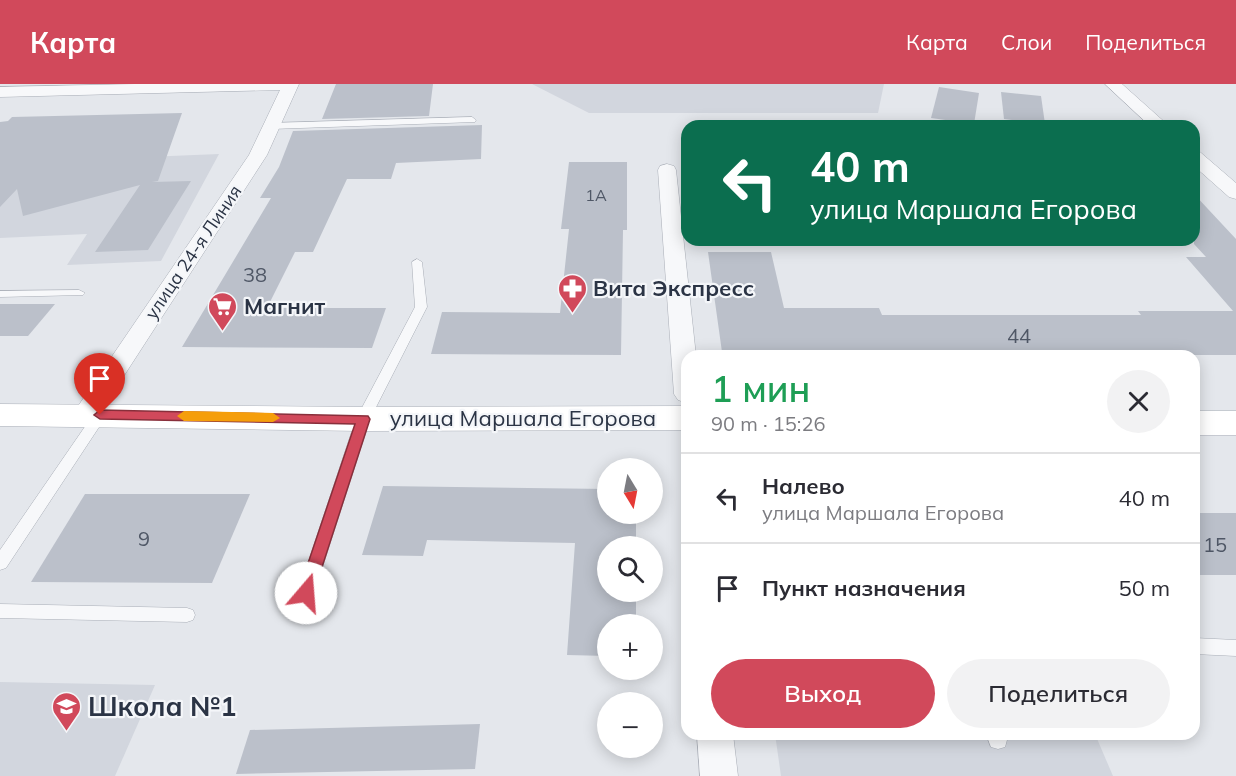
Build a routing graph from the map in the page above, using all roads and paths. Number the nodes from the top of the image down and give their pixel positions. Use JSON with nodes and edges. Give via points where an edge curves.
{"nodes":[{"id":1,"x":1113,"y":84,"type":"edge"},
{"id":2,"x":291,"y":85,"type":"edge"},
{"id":3,"x":32,"y":88,"type":"edge"},
{"id":4,"x":0,"y":92,"type":"edge"},
{"id":5,"x":472,"y":120,"type":"dead end"},
{"id":6,"x":1153,"y":120,"type":"edge"},
{"id":7,"x":271,"y":126,"type":"junction"},
{"id":8,"x":1200,"y":161,"type":"edge"},
{"id":9,"x":667,"y":170,"type":"dead end"},
{"id":10,"x":1236,"y":193,"type":"edge"},
{"id":11,"x":417,"y":262,"type":"dead end"},
{"id":12,"x":80,"y":293,"type":"dead end"},
{"id":13,"x":0,"y":294,"type":"edge"},
{"id":14,"x":683,"y":350,"type":"edge"},
{"id":15,"x":0,"y":415,"type":"edge"},
{"id":16,"x":93,"y":415,"type":"junction"},
{"id":17,"x":681,"y":418,"type":"edge"},
{"id":18,"x":363,"y":419,"type":"junction"},
{"id":19,"x":1200,"y":423,"type":"edge"},
{"id":20,"x":1236,"y":423,"type":"edge"},
{"id":21,"x":0,"y":563,"type":"edge"},
{"id":22,"x":306,"y":593,"type":"dead end"},
{"id":23,"x":0,"y":611,"type":"edge"},
{"id":24,"x":186,"y":615,"type":"dead end"},
{"id":25,"x":1200,"y":646,"type":"edge"},
{"id":26,"x":1236,"y":648,"type":"edge"},
{"id":27,"x":715,"y":740,"type":"edge"},
{"id":28,"x":718,"y":776,"type":"edge"}],
"edges":[{"from":1,"to":6,"type":"street"},
{"from":2,"to":3,"type":"street"},
{"from":2,"to":7,"type":"street","name":"улица 24-я Линия"},
{"from":3,"to":4,"type":"street"},
{"from":5,"to":7,"type":"lane"},
{"from":7,"to":16,"type":"street","name":"улица 24-я Линия","via":[[258,155]]},
{"from":8,"to":10,"type":"street"},
{"from":9,"to":14,"type":"street"},
{"from":11,"to":18,"type":"lane","via":[[421,307]]},
{"from":12,"to":13,"type":"lane"},
{"from":15,"to":16,"type":"main road","name":"улица Маршала Егорова"},
{"from":16,"to":18,"type":"main road","name":"улица Маршала Егорова"},
{"from":16,"to":21,"type":"lane"},
{"from":17,"to":18,"type":"main road","name":"улица Маршала Егорова"},
{"from":18,"to":22,"type":"lane"},
{"from":19,"to":20,"type":"main road"},
{"from":23,"to":24,"type":"lane"},
{"from":25,"to":26,"type":"lane"},
{"from":27,"to":28,"type":"street"}]}
